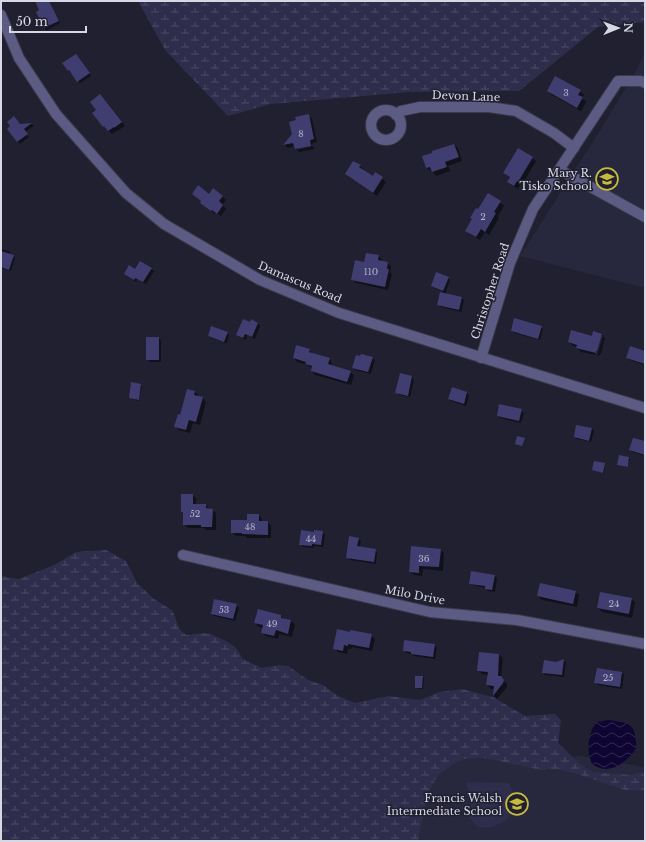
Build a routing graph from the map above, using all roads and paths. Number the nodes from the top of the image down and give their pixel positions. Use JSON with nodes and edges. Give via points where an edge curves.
{"nodes":[{"id":1,"x":1,"y":15,"type":"edge"},
{"id":2,"x":645,"y":83,"type":"edge"},
{"id":3,"x":396,"y":115,"type":"dead end"},
{"id":4,"x":574,"y":148,"type":"junction"},
{"id":5,"x":560,"y":170,"type":"junction"},
{"id":6,"x":645,"y":217,"type":"edge"},
{"id":7,"x":481,"y":358,"type":"junction"},
{"id":8,"x":645,"y":408,"type":"edge"},
{"id":9,"x":183,"y":555,"type":"dead end"},
{"id":10,"x":645,"y":644,"type":"edge"}],
"edges":[{"from":1,"to":7,"type":"street","name":"Damascus Road","via":[[19,58],[56,114],[126,193],[164,224],[260,280],[340,313]]},
{"from":2,"to":4,"type":"street","name":"Christopher Road","via":[[618,81]]},
{"from":3,"to":4,"type":"street","name":"Devon Lane","via":[[401,111],[420,107],[489,107],[516,112],[554,133]]},
{"from":4,"to":5,"type":"street","name":"Christopher Road"},
{"from":5,"to":6,"type":"street"},
{"from":5,"to":7,"type":"street","name":"Christopher Road","via":[[533,209],[510,263]]},
{"from":7,"to":8,"type":"street","name":"Damascus Road"},
{"from":9,"to":10,"type":"street","name":"Milo Drive","via":[[430,612],[517,620]]}]}
